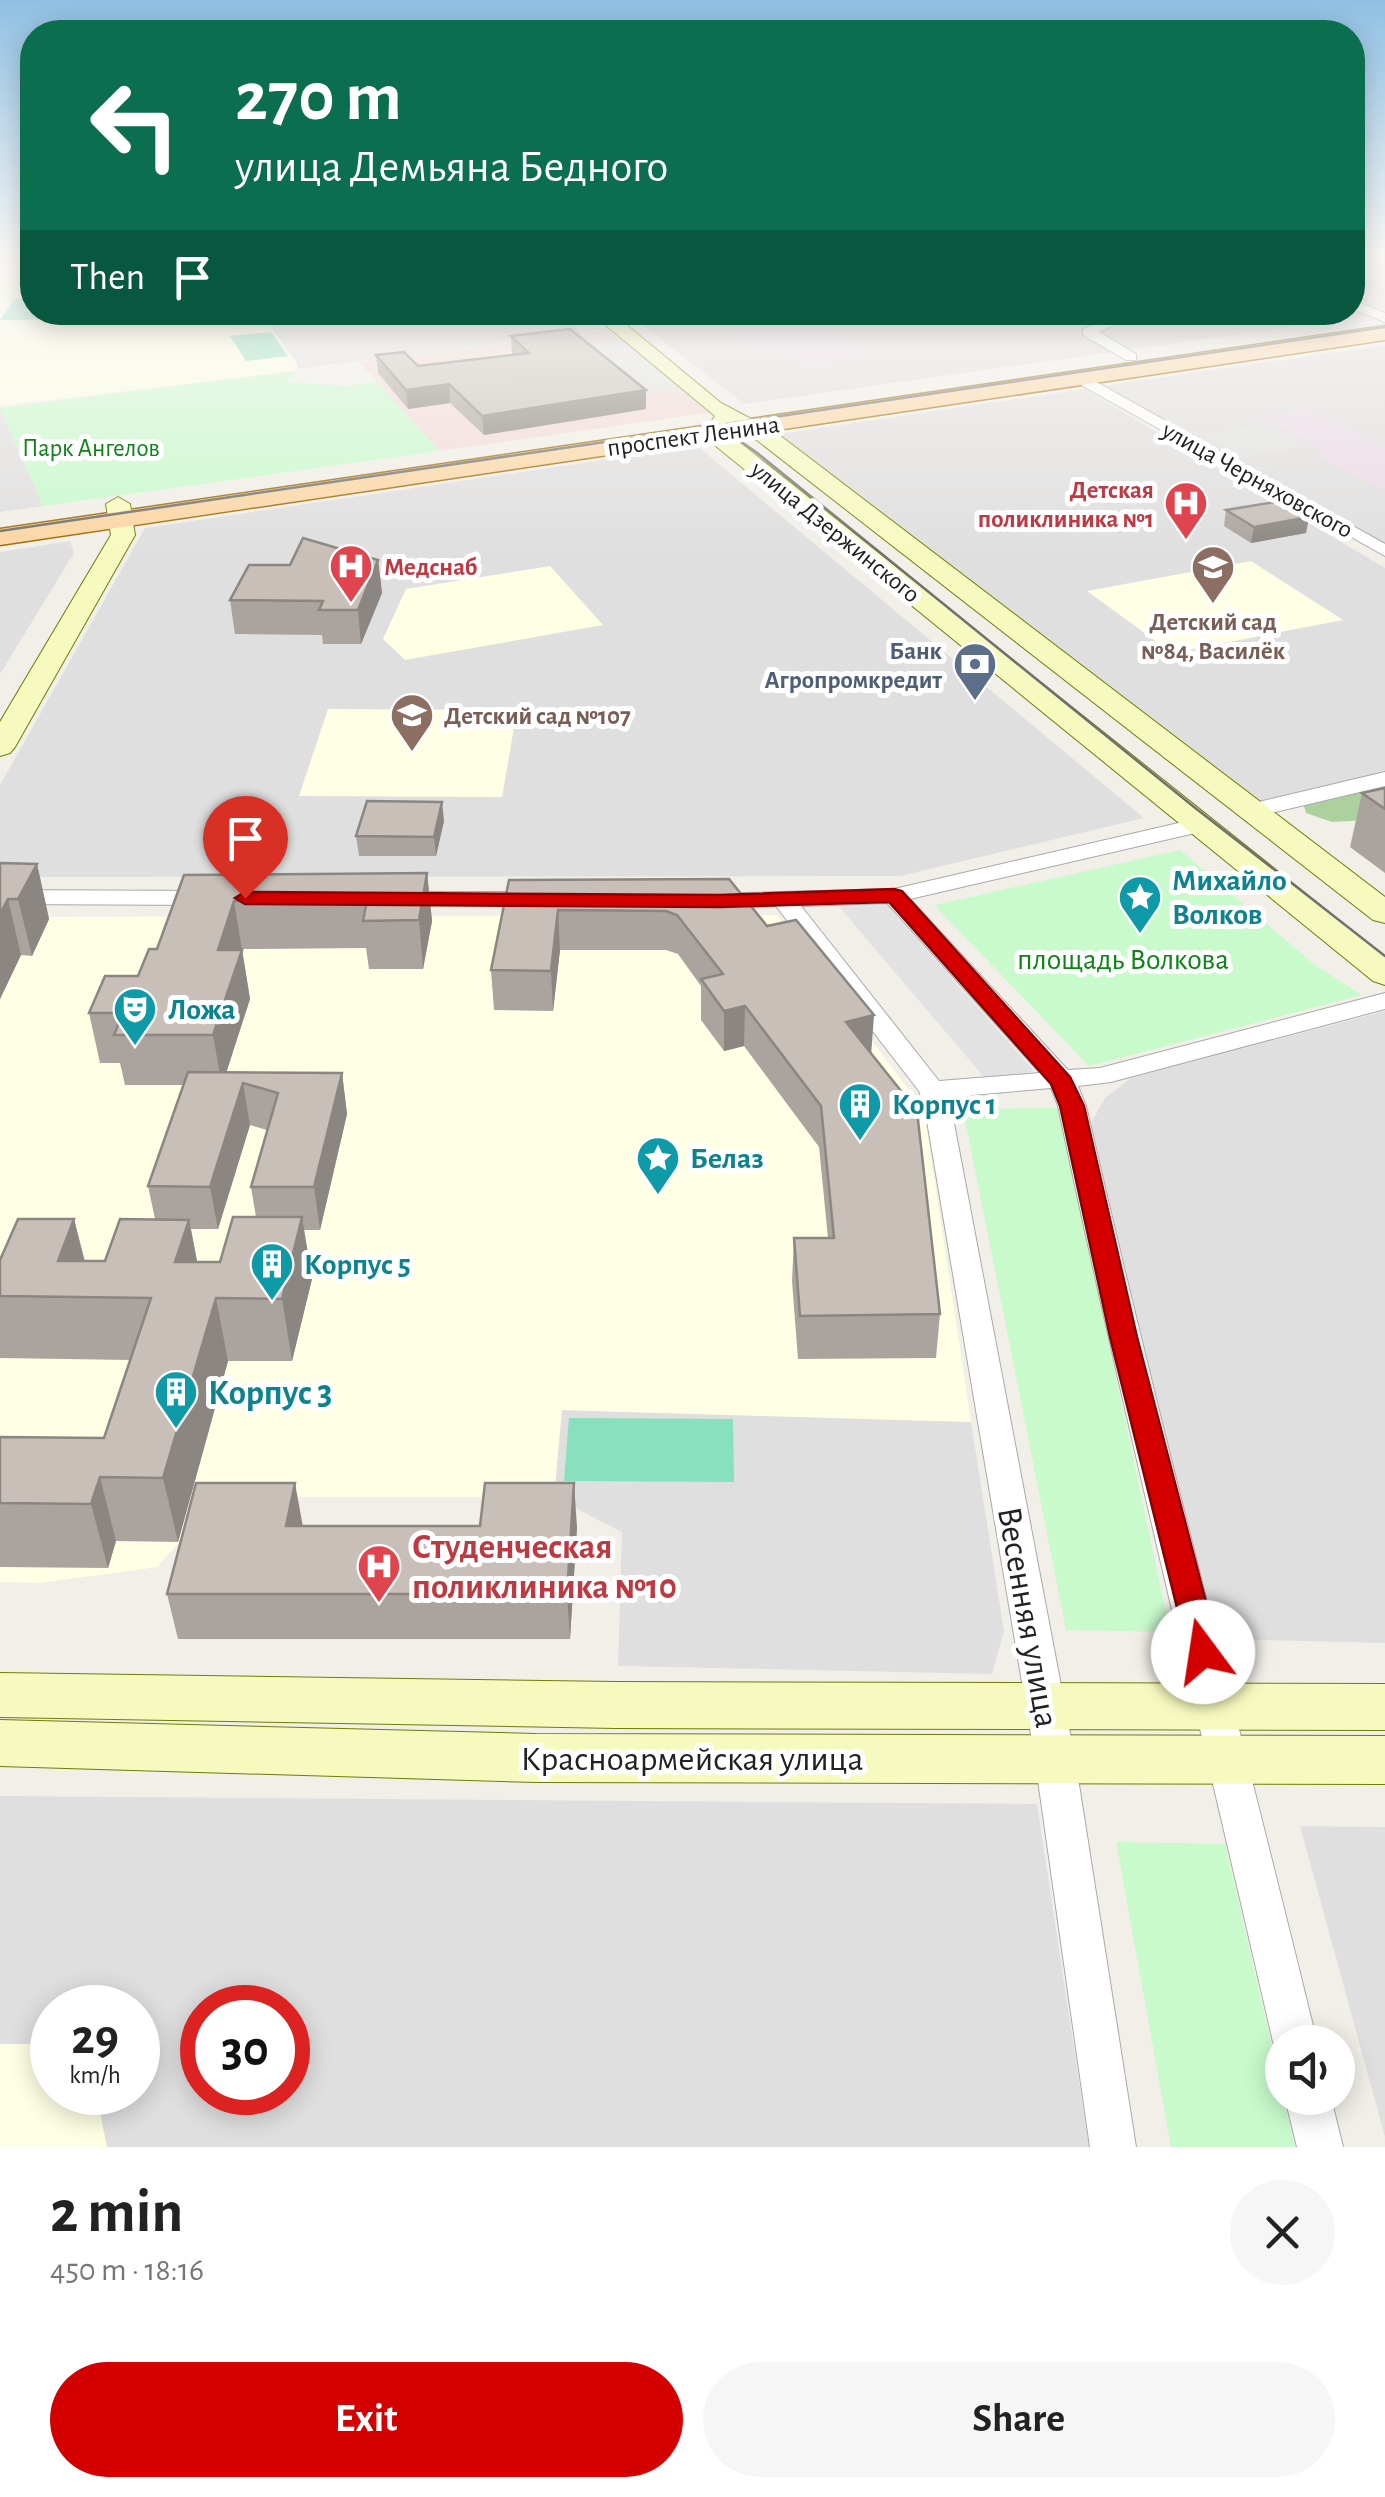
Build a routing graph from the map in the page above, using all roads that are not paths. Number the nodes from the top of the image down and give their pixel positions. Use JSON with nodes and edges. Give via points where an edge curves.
{"nodes":[{"id":1,"x":643,"y":353,"type":"edge"},
{"id":2,"x":1126,"y":353,"type":"edge"},
{"id":3,"x":1150,"y":353,"type":"edge"},
{"id":4,"x":1252,"y":353,"type":"edge"},
{"id":5,"x":1131,"y":356,"type":"junction"},
{"id":6,"x":1079,"y":378,"type":"junction"},
{"id":7,"x":720,"y":424,"type":"junction"},
{"id":8,"x":752,"y":426,"type":"junction"},
{"id":9,"x":120,"y":511,"type":"junction"},
{"id":10,"x":0,"y":520,"type":"edge"},
{"id":11,"x":0,"y":537,"type":"edge"},
{"id":12,"x":1385,"y":551,"type":"edge"},
{"id":13,"x":0,"y":747,"type":"edge"},
{"id":14,"x":1385,"y":779,"type":"edge"},
{"id":15,"x":1250,"y":810,"type":"junction"},
{"id":16,"x":1200,"y":825,"type":"junction"},
{"id":17,"x":894,"y":896,"type":"junction"},
{"id":18,"x":0,"y":897,"type":"edge"},
{"id":19,"x":232,"y":898,"type":"edge"},
{"id":20,"x":368,"y":899,"type":"edge"},
{"id":21,"x":563,"y":900,"type":"edge"},
{"id":22,"x":680,"y":900,"type":"edge"},
{"id":23,"x":784,"y":900,"type":"junction"},
{"id":24,"x":1385,"y":913,"type":"edge"},
{"id":25,"x":1385,"y":974,"type":"edge"},
{"id":26,"x":1385,"y":1001,"type":"edge"},
{"id":27,"x":1062,"y":1082,"type":"junction"},
{"id":28,"x":932,"y":1090,"type":"junction"},
{"id":29,"x":0,"y":1694,"type":"edge"},
{"id":30,"x":1043,"y":1706,"type":"junction"},
{"id":31,"x":1216,"y":1706,"type":"junction"},
{"id":32,"x":1385,"y":1707,"type":"edge"},
{"id":33,"x":0,"y":1743,"type":"edge"},
{"id":34,"x":1055,"y":1759,"type":"junction"},
{"id":35,"x":1228,"y":1760,"type":"junction"},
{"id":36,"x":1385,"y":1760,"type":"edge"},
{"id":37,"x":1291,"y":2025,"type":"edge"},
{"id":38,"x":1312,"y":2115,"type":"edge"},
{"id":39,"x":1114,"y":2147,"type":"edge"},
{"id":40,"x":1320,"y":2147,"type":"edge"}],
"edges":[{"from":1,"to":7,"type":"street","name":"улица Дзержинского"},
{"from":2,"to":5,"type":"street"},
{"from":3,"to":5,"type":"main road","name":"проспект Ленина"},
{"from":4,"to":6,"type":"main road","name":"проспект Ленина"},
{"from":5,"to":7,"type":"main road","name":"проспект Ленина"},
{"from":6,"to":8,"type":"main road","name":"проспект Ленина"},
{"from":6,"to":12,"type":"street","name":"улица Черняховского"},
{"from":7,"to":8,"type":"main road","name":"проспект Ленина"},
{"from":7,"to":9,"type":"main road","name":"проспект Ленина"},
{"from":7,"to":16,"type":"street","name":"улица Дзержинского"},
{"from":8,"to":15,"type":"street","name":"улица Дзержинского"},
{"from":9,"to":10,"type":"main road","name":"проспект Ленина"},
{"from":9,"to":11,"type":"main road","name":"проспект Ленина"},
{"from":9,"to":13,"type":"street","via":[[123,535]]},
{"from":14,"to":15,"type":"street"},
{"from":15,"to":24,"type":"street","name":"улица Дзержинского"},
{"from":16,"to":17,"type":"street"},
{"from":16,"to":25,"type":"street","name":"улица Дзержинского"},
{"from":17,"to":23,"type":"street"},
{"from":17,"to":27,"type":"street"},
{"from":18,"to":19,"type":"street"},
{"from":20,"to":21,"type":"street"},
{"from":22,"to":23,"type":"street"},
{"from":23,"to":28,"type":"street","name":"Весенняя улица"},
{"from":26,"to":27,"type":"street"},
{"from":27,"to":28,"type":"street"},
{"from":27,"to":31,"type":"street"},
{"from":28,"to":30,"type":"street","name":"Весенняя улица"},
{"from":29,"to":30,"type":"street","name":"Красноармейская улица"},
{"from":30,"to":31,"type":"street","name":"Красноармейская улица"},
{"from":30,"to":34,"type":"street","name":"Весенняя улица"},
{"from":31,"to":32,"type":"street","name":"Красноармейская улица"},
{"from":31,"to":35,"type":"street"},
{"from":33,"to":34,"type":"street","name":"Красноармейская улица","via":[[536,1758]]},
{"from":34,"to":35,"type":"street","name":"Красноармейская улица"},
{"from":34,"to":39,"type":"street","name":"Весенняя улица"},
{"from":35,"to":36,"type":"street","name":"Красноармейская улица"},
{"from":35,"to":37,"type":"street"},
{"from":38,"to":40,"type":"street"}]}
